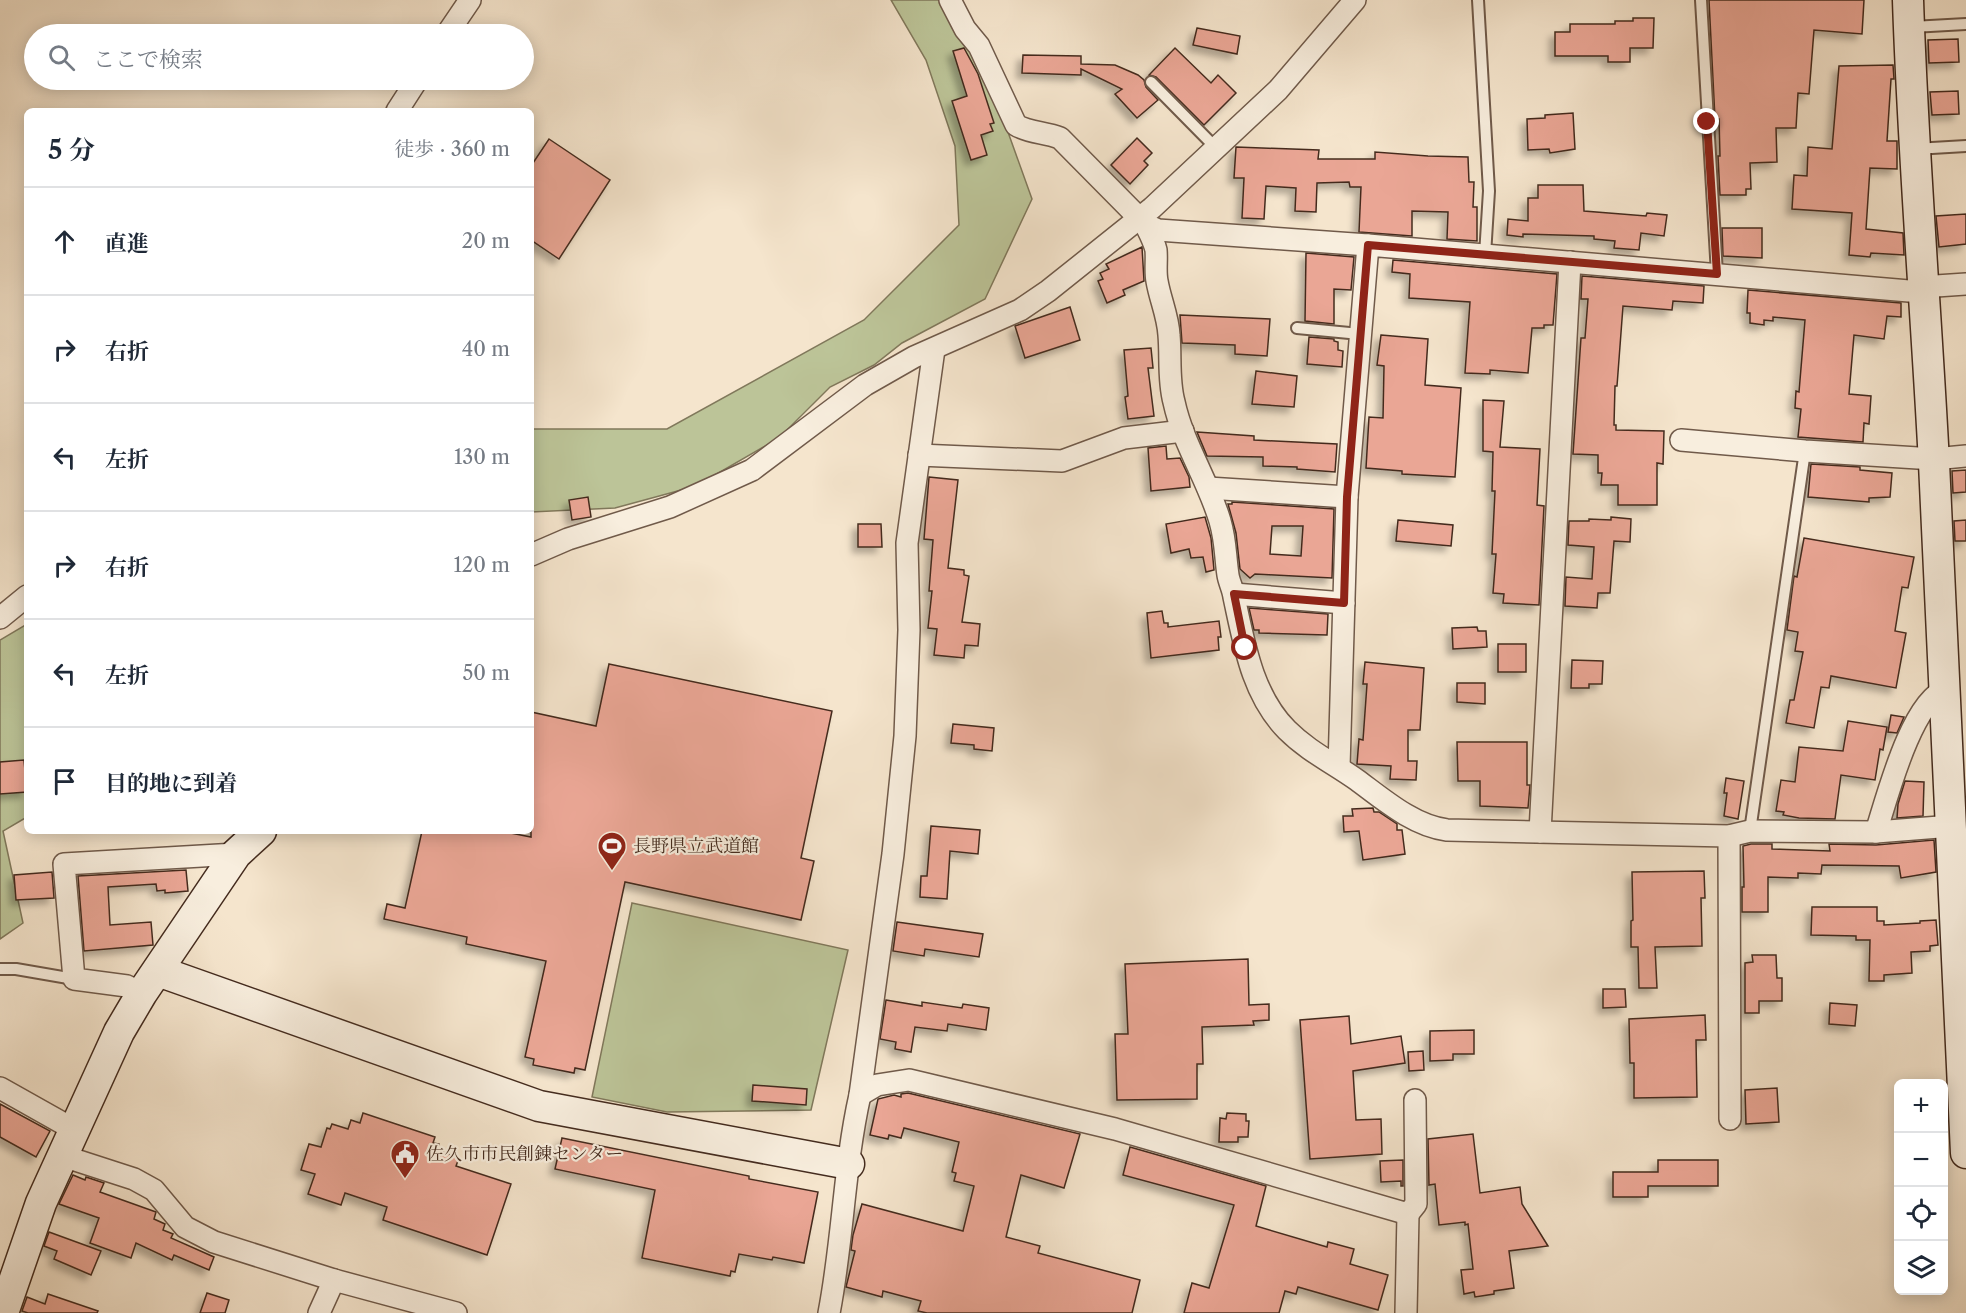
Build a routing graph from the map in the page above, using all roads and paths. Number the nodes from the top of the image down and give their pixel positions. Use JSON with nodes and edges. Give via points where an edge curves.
{"nodes":[{"id":1,"x":470,"y":0,"type":"edge"},
{"id":2,"x":950,"y":0,"type":"edge"},
{"id":3,"x":1355,"y":0,"type":"edge"},
{"id":4,"x":1478,"y":0,"type":"edge"},
{"id":5,"x":1701,"y":0,"type":"edge"},
{"id":6,"x":1909,"y":14,"type":"edge"},
{"id":7,"x":454,"y":24,"type":"edge"},
{"id":8,"x":1966,"y":24,"type":"edge"},
{"id":9,"x":1151,"y":82,"type":"dead end"},
{"id":10,"x":410,"y":90,"type":"edge"},
{"id":11,"x":398,"y":108,"type":"edge"},
{"id":12,"x":1966,"y":146,"type":"edge"},
{"id":13,"x":1216,"y":148,"type":"junction"},
{"id":14,"x":1915,"y":149,"type":"junction"},
{"id":15,"x":1142,"y":221,"type":"junction"},
{"id":16,"x":1368,"y":245,"type":"junction"},
{"id":17,"x":1485,"y":255,"type":"junction"},
{"id":18,"x":1570,"y":262,"type":"junction"},
{"id":19,"x":1717,"y":274,"type":"junction"},
{"id":20,"x":1966,"y":284,"type":"edge"},
{"id":21,"x":1922,"y":289,"type":"junction"},
{"id":22,"x":1297,"y":328,"type":"dead end"},
{"id":23,"x":1360,"y":334,"type":"junction"},
{"id":24,"x":934,"y":350,"type":"junction"},
{"id":25,"x":1183,"y":431,"type":"junction"},
{"id":26,"x":1681,"y":440,"type":"dead end"},
{"id":27,"x":1805,"y":451,"type":"junction"},
{"id":28,"x":919,"y":455,"type":"junction"},
{"id":29,"x":1966,"y":456,"type":"edge"},
{"id":30,"x":1934,"y":459,"type":"junction"},
{"id":31,"x":1208,"y":488,"type":"junction"},
{"id":32,"x":1347,"y":497,"type":"junction"},
{"id":33,"x":534,"y":554,"type":"edge"},
{"id":34,"x":1234,"y":594,"type":"junction"},
{"id":35,"x":24,"y":598,"type":"edge"},
{"id":36,"x":1344,"y":603,"type":"junction"},
{"id":37,"x":0,"y":618,"type":"edge"},
{"id":38,"x":1946,"y":689,"type":"junction"},
{"id":39,"x":1339,"y":767,"type":"junction"},
{"id":40,"x":1958,"y":776,"type":"edge"},
{"id":41,"x":1952,"y":826,"type":"junction"},
{"id":42,"x":1750,"y":831,"type":"junction"},
{"id":43,"x":1540,"y":832,"type":"junction"},
{"id":44,"x":1876,"y":832,"type":"junction"},
{"id":45,"x":258,"y":834,"type":"edge"},
{"id":46,"x":1729,"y":836,"type":"junction"},
{"id":47,"x":236,"y":854,"type":"junction"},
{"id":48,"x":1961,"y":936,"type":"edge"},
{"id":49,"x":0,"y":969,"type":"edge"},
{"id":50,"x":74,"y":979,"type":"junction"},
{"id":51,"x":150,"y":982,"type":"junction"},
{"id":52,"x":0,"y":1088,"type":"edge"},
{"id":53,"x":860,"y":1095,"type":"junction"},
{"id":54,"x":1415,"y":1100,"type":"dead end"},
{"id":55,"x":1730,"y":1119,"type":"dead end"},
{"id":56,"x":74,"y":1129,"type":"junction"},
{"id":57,"x":1966,"y":1143,"type":"edge"},
{"id":58,"x":1966,"y":1153,"type":"edge"},
{"id":59,"x":63,"y":1156,"type":"junction"},
{"id":60,"x":849,"y":1164,"type":"junction"},
{"id":61,"x":1408,"y":1214,"type":"junction"},
{"id":62,"x":334,"y":1280,"type":"junction"},
{"id":63,"x":3,"y":1313,"type":"edge"},
{"id":64,"x":319,"y":1313,"type":"edge"},
{"id":65,"x":456,"y":1313,"type":"edge"},
{"id":66,"x":829,"y":1313,"type":"edge"},
{"id":67,"x":1406,"y":1313,"type":"edge"}],
"edges":[{"from":1,"to":7,"type":"street"},
{"from":2,"to":15,"type":"street","via":[[979,46],[1016,125],[1060,138]]},
{"from":3,"to":13,"type":"street","via":[[1278,90]]},
{"from":4,"to":17,"type":"lane","via":[[1489,191]]},
{"from":5,"to":19,"type":"lane"},
{"from":6,"to":8,"type":"lane"},
{"from":6,"to":14,"type":"street"},
{"from":9,"to":13,"type":"lane"},
{"from":10,"to":11,"type":"street"},
{"from":12,"to":14,"type":"lane"},
{"from":13,"to":15,"type":"street"},
{"from":14,"to":21,"type":"street"},
{"from":15,"to":16,"type":"street","via":[[1158,230]]},
{"from":15,"to":24,"type":"street","via":[[1020,310]]},
{"from":15,"to":25,"type":"street","via":[[1156,249],[1156,280],[1169,334],[1173,402]]},
{"from":16,"to":17,"type":"street"},
{"from":16,"to":23,"type":"street"},
{"from":17,"to":18,"type":"street"},
{"from":18,"to":19,"type":"street"},
{"from":18,"to":43,"type":"street"},
{"from":19,"to":21,"type":"street"},
{"from":20,"to":21,"type":"street"},
{"from":21,"to":30,"type":"street"},
{"from":22,"to":23,"type":"lane"},
{"from":23,"to":32,"type":"street"},
{"from":24,"to":28,"type":"street"},
{"from":24,"to":33,"type":"street","via":[[865,385],[752,470],[670,507]]},
{"from":25,"to":28,"type":"street","via":[[1124,438],[1062,461]]},
{"from":25,"to":31,"type":"street"},
{"from":26,"to":27,"type":"street"},
{"from":27,"to":30,"type":"street"},
{"from":27,"to":42,"type":"lane"},
{"from":28,"to":53,"type":"street","via":[[907,543],[905,736]]},
{"from":29,"to":30,"type":"street"},
{"from":30,"to":38,"type":"street"},
{"from":31,"to":32,"type":"street"},
{"from":31,"to":34,"type":"street","via":[[1223,532]]},
{"from":32,"to":36,"type":"street"},
{"from":34,"to":36,"type":"street"},
{"from":34,"to":39,"type":"street","via":[[1254,677],[1270,708],[1298,741]]},
{"from":35,"to":37,"type":"street"},
{"from":36,"to":39,"type":"street"},
{"from":38,"to":40,"type":"street"},
{"from":38,"to":44,"type":"street","via":[[1932,697],[1898,760]]},
{"from":39,"to":43,"type":"street","via":[[1388,803],[1435,828]]},
{"from":40,"to":41,"type":"street"},
{"from":41,"to":44,"type":"street"},
{"from":41,"to":48,"type":"street"},
{"from":42,"to":44,"type":"street"},
{"from":42,"to":46,"type":"street"},
{"from":43,"to":46,"type":"street"},
{"from":45,"to":47,"type":"street"},
{"from":46,"to":55,"type":"street"},
{"from":47,"to":50,"type":"street","via":[[64,864]]},
{"from":47,"to":51,"type":"street"},
{"from":48,"to":57,"type":"street"},
{"from":49,"to":50,"type":"lane"},
{"from":50,"to":51,"type":"street","via":[[127,986]]},
{"from":51,"to":56,"type":"street","via":[[119,1032]]},
{"from":51,"to":60,"type":"street","via":[[539,1106]]},
{"from":52,"to":56,"type":"street"},
{"from":53,"to":60,"type":"street"},
{"from":53,"to":61,"type":"street","via":[[877,1085],[909,1080],[1115,1130]]},
{"from":54,"to":61,"type":"street","via":[[1416,1204]]},
{"from":56,"to":59,"type":"street"},
{"from":57,"to":58,"type":"street"},
{"from":59,"to":62,"type":"street","via":[[134,1179],[154,1190],[185,1227],[214,1242]]},
{"from":59,"to":63,"type":"street","via":[[41,1203]]},
{"from":60,"to":66,"type":"street"},
{"from":61,"to":67,"type":"street"},
{"from":62,"to":64,"type":"street"},
{"from":62,"to":65,"type":"street"}]}
